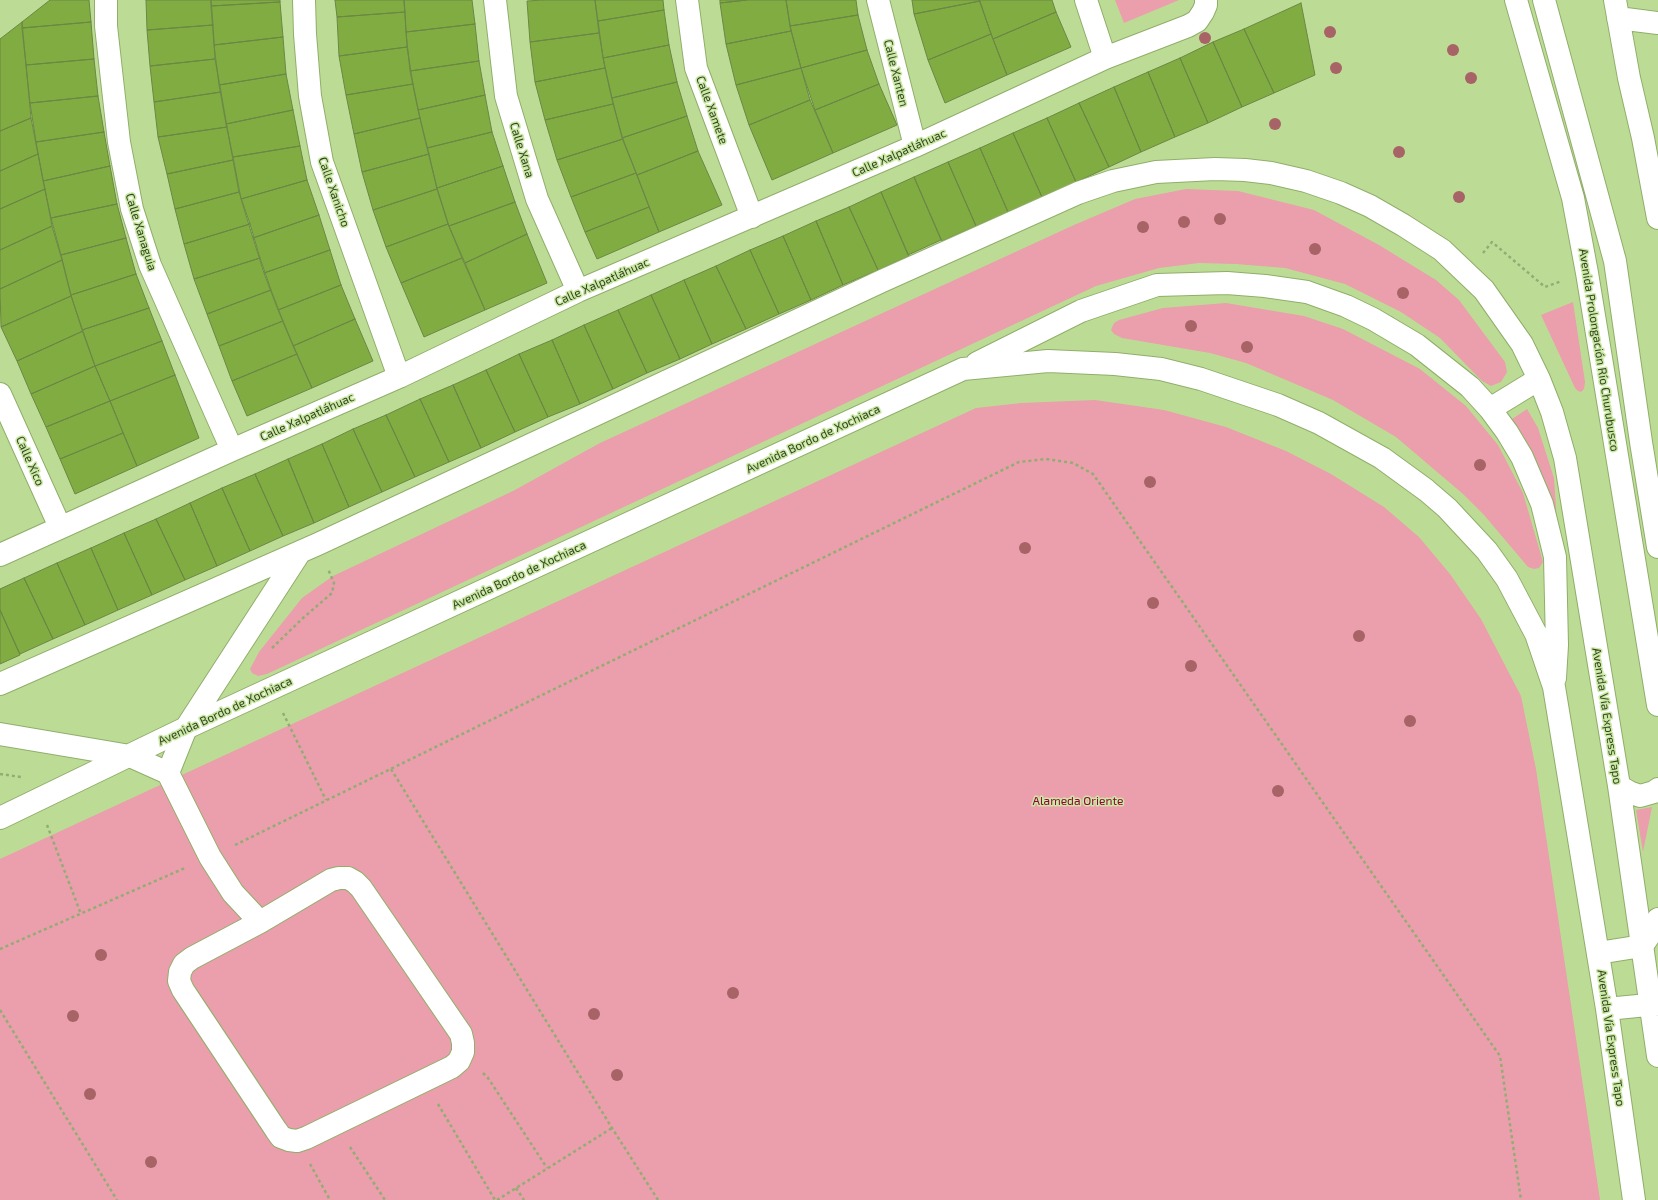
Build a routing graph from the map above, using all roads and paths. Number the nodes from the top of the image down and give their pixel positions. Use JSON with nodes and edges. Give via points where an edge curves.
{"nodes":[{"id":1,"x":106,"y":0,"type":"edge"},
{"id":2,"x":304,"y":0,"type":"edge"},
{"id":3,"x":495,"y":0,"type":"edge"},
{"id":4,"x":687,"y":0,"type":"edge"},
{"id":5,"x":878,"y":0,"type":"edge"},
{"id":6,"x":1086,"y":0,"type":"edge"},
{"id":7,"x":1516,"y":0,"type":"edge"},
{"id":8,"x":1544,"y":0,"type":"edge"},
{"id":9,"x":1204,"y":6,"type":"edge"},
{"id":10,"x":1617,"y":9,"type":"edge"},
{"id":11,"x":1658,"y":23,"type":"edge"},
{"id":12,"x":1105,"y":58,"type":"junction"},
{"id":13,"x":914,"y":146,"type":"junction"},
{"id":14,"x":1657,"y":207,"type":"edge"},
{"id":15,"x":752,"y":217,"type":"junction"},
{"id":16,"x":1467,"y":273,"type":"junction"},
{"id":17,"x":1587,"y":273,"type":"junction"},
{"id":18,"x":578,"y":291,"type":"junction"},
{"id":19,"x":963,"y":369,"type":"junction"},
{"id":20,"x":399,"y":377,"type":"junction"},
{"id":21,"x":1539,"y":379,"type":"junction"},
{"id":22,"x":0,"y":394,"type":"edge"},
{"id":23,"x":1490,"y":409,"type":"junction"},
{"id":24,"x":232,"y":450,"type":"junction"},
{"id":25,"x":1651,"y":457,"type":"edge"},
{"id":26,"x":1617,"y":464,"type":"junction"},
{"id":27,"x":60,"y":527,"type":"junction"},
{"id":28,"x":1658,"y":547,"type":"edge"},
{"id":29,"x":300,"y":552,"type":"junction"},
{"id":30,"x":0,"y":555,"type":"edge"},
{"id":31,"x":0,"y":684,"type":"edge"},
{"id":32,"x":1554,"y":687,"type":"junction"},
{"id":33,"x":1658,"y":705,"type":"edge"},
{"id":34,"x":186,"y":728,"type":"junction"},
{"id":35,"x":0,"y":734,"type":"edge"},
{"id":36,"x":130,"y":756,"type":"junction"},
{"id":37,"x":391,"y":769,"type":"junction"},
{"id":38,"x":168,"y":773,"type":"junction"},
{"id":39,"x":0,"y":774,"type":"edge"},
{"id":40,"x":1618,"y":786,"type":"junction"},
{"id":41,"x":1658,"y":789,"type":"edge"},
{"id":42,"x":38,"y":800,"type":"junction"},
{"id":43,"x":0,"y":818,"type":"edge"},
{"id":44,"x":210,"y":857,"type":"junction"},
{"id":45,"x":81,"y":914,"type":"junction"},
{"id":46,"x":1658,"y":919,"type":"edge"},
{"id":47,"x":260,"y":922,"type":"junction"},
{"id":48,"x":1642,"y":946,"type":"junction"},
{"id":49,"x":0,"y":949,"type":"edge"},
{"id":50,"x":1598,"y":953,"type":"junction"},
{"id":51,"x":1654,"y":1004,"type":"edge"},
{"id":52,"x":1607,"y":1009,"type":"junction"},
{"id":53,"x":0,"y":1010,"type":"edge"},
{"id":54,"x":463,"y":1052,"type":"junction"},
{"id":55,"x":1658,"y":1056,"type":"edge"},
{"id":56,"x":424,"y":1080,"type":"junction"},
{"id":57,"x":335,"y":1124,"type":"junction"},
{"id":58,"x":612,"y":1128,"type":"junction"},
{"id":59,"x":298,"y":1141,"type":"junction"},
{"id":60,"x":547,"y":1168,"type":"junction"},
{"id":61,"x":516,"y":1188,"type":"junction"},
{"id":62,"x":117,"y":1200,"type":"edge"},
{"id":63,"x":330,"y":1200,"type":"edge"},
{"id":64,"x":385,"y":1200,"type":"edge"},
{"id":65,"x":496,"y":1200,"type":"edge"},
{"id":66,"x":524,"y":1200,"type":"edge"},
{"id":67,"x":658,"y":1200,"type":"edge"},
{"id":68,"x":1521,"y":1200,"type":"edge"},
{"id":69,"x":1634,"y":1200,"type":"edge"}],
"edges":[{"from":1,"to":24,"type":"main road","name":"Calle Xanaguia","via":[[106,26],[119,142],[132,209],[150,265]]},
{"from":2,"to":20,"type":"main road","name":"Calle Xanicho","via":[[310,96],[322,162]]},
{"from":3,"to":18,"type":"main road","name":"Calle Xana","via":[[506,96],[537,199]]},
{"from":4,"to":15,"type":"main road","name":"Calle Xamete","via":[[696,68]]},
{"from":5,"to":13,"type":"main road","name":"Calle Xanten"},
{"from":6,"to":12,"type":"main road"},
{"from":7,"to":17,"type":"main road","name":"Avenida Prolongación Río Churubusco","via":[[1573,198]]},
{"from":8,"to":25,"type":"main road","via":[[1615,261]]},
{"from":9,"to":12,"type":"main road","name":"Calle Xalpatláhuac","via":[[1197,21],[1188,26]]},
{"from":10,"to":11,"type":"main road"},
{"from":10,"to":14,"type":"main road"},
{"from":12,"to":13,"type":"main road","name":"Calle Xalpatláhuac"},
{"from":13,"to":15,"type":"main road","name":"Calle Xalpatláhuac"},
{"from":15,"to":18,"type":"main road","name":"Calle Xalpatláhuac"},
{"from":16,"to":17,"type":"path","via":[[1492,242],[1544,287]]},
{"from":16,"to":21,"type":"main road","via":[[1484,290],[1522,344]]},
{"from":16,"to":29,"type":"main road","via":[[1442,250],[1390,217],[1341,193],[1306,181],[1265,172],[1215,169],[1156,172],[1113,181],[1078,193],[998,228]]},
{"from":17,"to":26,"type":"main road","name":"Avenida Prolongación Río Churubusco"},
{"from":18,"to":20,"type":"main road","name":"Calle Xalpatláhuac"},
{"from":19,"to":23,"type":"main road","via":[[1081,311],[1120,297],[1157,285],[1227,283],[1307,292],[1346,306],[1373,319],[1438,360],[1470,387]]},
{"from":19,"to":32,"type":"main road","name":"Avenida Bordo de Xochiaca","via":[[1048,361],[1161,369],[1239,391],[1278,405],[1332,430],[1382,458],[1426,490],[1488,551],[1507,579],[1536,634]]},
{"from":19,"to":34,"type":"main road","name":"Avenida Bordo de Xochiaca"},
{"from":20,"to":24,"type":"main road","name":"Calle Xalpatláhuac"},
{"from":21,"to":23,"type":"main road"},
{"from":21,"to":40,"type":"main road","name":"Avenida Vía Express Tapo","via":[[1552,412],[1565,458]]},
{"from":22,"to":27,"type":"main road","name":"Calle Xico"},
{"from":23,"to":32,"type":"main road","via":[[1522,457],[1542,504],[1550,532],[1555,557],[1556,588],[1557,645]]},
{"from":24,"to":27,"type":"main road","name":"Calle Xalpatláhuac"},
{"from":25,"to":26,"type":"main road"},
{"from":25,"to":28,"type":"main road"},
{"from":26,"to":33,"type":"main road","name":"Avenida Prolongación Río Churubusco"},
{"from":27,"to":30,"type":"main road","name":"Calle Xalpatláhuac"},
{"from":29,"to":31,"type":"main road"},
{"from":29,"to":34,"type":"main road"},
{"from":32,"to":50,"type":"main road","name":"Avenida Vía Express Tapo"},
{"from":34,"to":36,"type":"main road","name":"Avenida Bordo de Xochiaca"},
{"from":34,"to":38,"type":"main road"},
{"from":35,"to":36,"type":"main road"},
{"from":36,"to":38,"type":"main road"},
{"from":36,"to":42,"type":"main road","name":"Avenida Bordo de Xochiaca"},
{"from":37,"to":44,"type":"path"},
{"from":37,"to":58,"type":"path"},
{"from":37,"to":68,"type":"path","via":[[1019,462],[1046,459],[1072,463],[1093,474],[1500,1056]]},
{"from":38,"to":44,"type":"main road"},
{"from":39,"to":42,"type":"path","via":[[24,777],[30,781]]},
{"from":40,"to":41,"type":"main road","via":[[1640,796]]},
{"from":40,"to":48,"type":"main road","name":"Avenida Vía Express Tapo"},
{"from":42,"to":43,"type":"main road","name":"Avenida Bordo de Xochiaca"},
{"from":42,"to":45,"type":"path"},
{"from":44,"to":45,"type":"path"},
{"from":44,"to":47,"type":"main road","via":[[233,893]]},
{"from":45,"to":49,"type":"path"},
{"from":46,"to":48,"type":"main road"},
{"from":47,"to":54,"type":"main road","via":[[331,880],[348,878],[355,882],[460,1034]]},
{"from":47,"to":59,"type":"main road","via":[[192,958],[184,964],[179,981],[281,1137]]},
{"from":48,"to":50,"type":"main road"},
{"from":48,"to":51,"type":"main road","name":"Avenida Vía Express Tapo"},
{"from":50,"to":52,"type":"main road","name":"Avenida Vía Express Tapo"},
{"from":51,"to":52,"type":"main road"},
{"from":51,"to":55,"type":"main road","name":"Avenida Vía Express Tapo"},
{"from":52,"to":69,"type":"main road","name":"Avenida Vía Express Tapo"},
{"from":53,"to":62,"type":"path"},
{"from":54,"to":56,"type":"main road","via":[[459,1061],[452,1067]]},
{"from":54,"to":60,"type":"path","via":[[488,1078]]},
{"from":56,"to":57,"type":"main road"},
{"from":56,"to":65,"type":"path"},
{"from":57,"to":59,"type":"main road"},
{"from":57,"to":64,"type":"path"},
{"from":58,"to":60,"type":"path"},
{"from":58,"to":67,"type":"path"},
{"from":59,"to":63,"type":"path"},
{"from":60,"to":61,"type":"path"},
{"from":61,"to":65,"type":"path"},
{"from":61,"to":66,"type":"path"}]}
